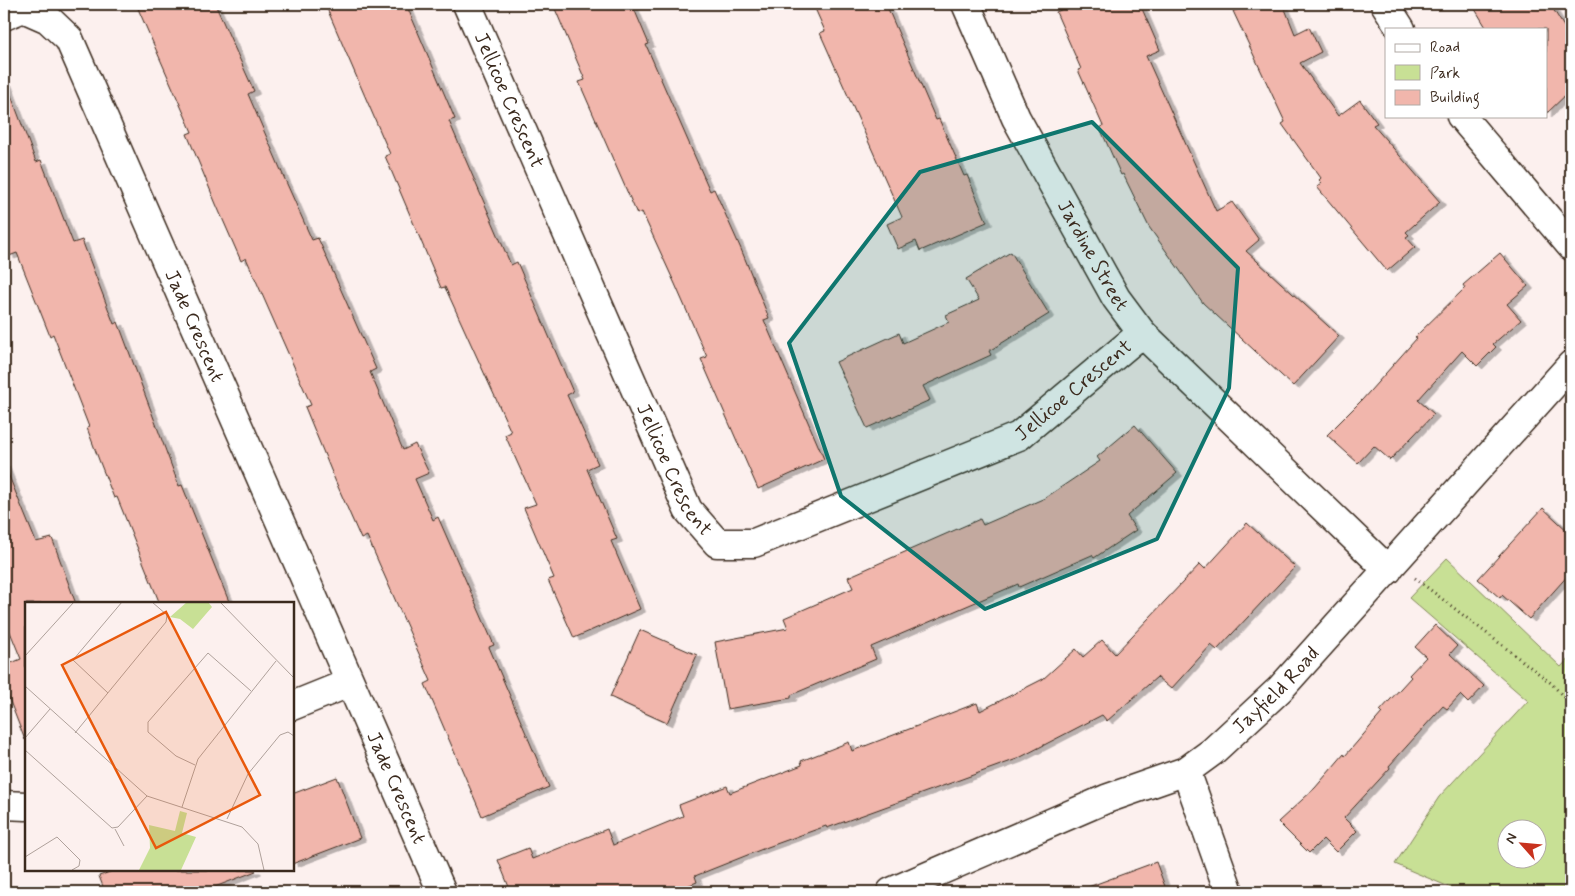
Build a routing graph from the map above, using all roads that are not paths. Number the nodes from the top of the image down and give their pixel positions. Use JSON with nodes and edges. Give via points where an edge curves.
{"nodes":[{"id":1,"x":467,"y":4,"type":"edge"},
{"id":2,"x":966,"y":4,"type":"edge"},
{"id":3,"x":1385,"y":4,"type":"edge"},
{"id":4,"x":4,"y":16,"type":"edge"},
{"id":5,"x":1400,"y":28,"type":"edge"},
{"id":6,"x":1463,"y":118,"type":"edge"},
{"id":7,"x":1571,"y":246,"type":"edge"},
{"id":8,"x":1142,"y":333,"type":"junction"},
{"id":9,"x":1571,"y":364,"type":"edge"},
{"id":10,"x":1388,"y":570,"type":"junction"},
{"id":11,"x":349,"y":683,"type":"junction"},
{"id":12,"x":294,"y":705,"type":"edge"},
{"id":13,"x":1186,"y":771,"type":"junction"},
{"id":14,"x":4,"y":806,"type":"edge"},
{"id":15,"x":25,"y":806,"type":"edge"},
{"id":16,"x":442,"y":892,"type":"edge"},
{"id":17,"x":891,"y":892,"type":"edge"},
{"id":18,"x":1229,"y":892,"type":"edge"}],
"edges":[{"from":1,"to":8,"type":"street","name":"Jellicoe Crescent","via":[[688,510],[717,543],[754,543],[1019,436]]},
{"from":2,"to":8,"type":"street","name":"Jardine Street","via":[[1016,118],[1116,298]]},
{"from":3,"to":5,"type":"street"},
{"from":4,"to":11,"type":"street","name":"Jade Crescent","via":[[23,8],[48,19],[68,38]]},
{"from":6,"to":7,"type":"street"},
{"from":8,"to":10,"type":"street","name":"Jardine Street"},
{"from":9,"to":10,"type":"street","name":"Jayfield Road"},
{"from":10,"to":13,"type":"street","name":"Jayfield Road","via":[[1280,689],[1212,752]]},
{"from":11,"to":12,"type":"street"},
{"from":11,"to":16,"type":"street","name":"Jade Crescent"},
{"from":13,"to":17,"type":"street","name":"Jayfield Road","via":[[1106,799]]},
{"from":13,"to":18,"type":"street"},
{"from":14,"to":15,"type":"street"}]}
